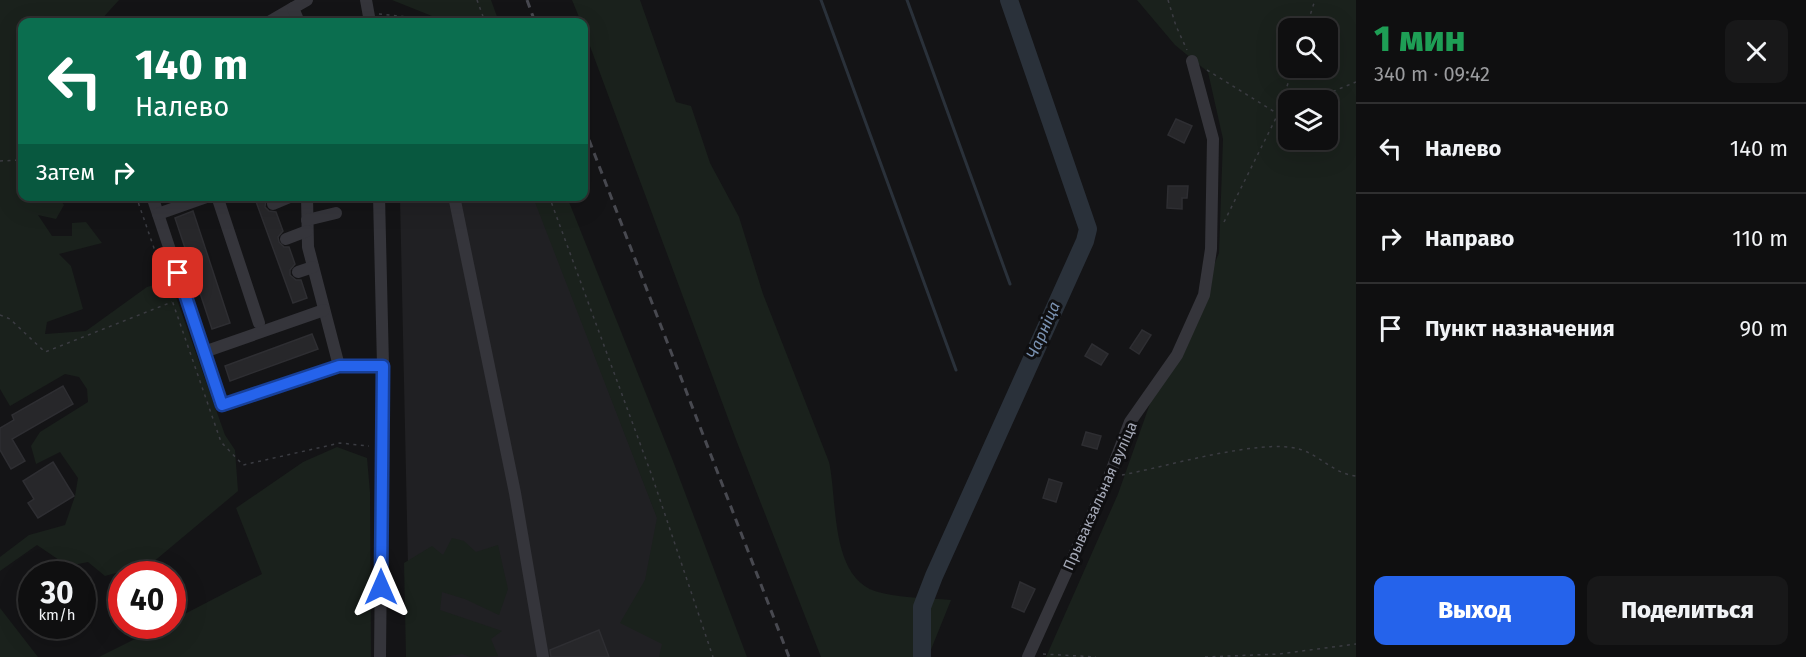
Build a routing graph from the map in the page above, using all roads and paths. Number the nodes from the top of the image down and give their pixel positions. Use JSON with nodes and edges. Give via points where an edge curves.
{"nodes":[{"id":1,"x":307,"y":0,"type":"edge"},
{"id":2,"x":477,"y":0,"type":"edge"},
{"id":3,"x":1168,"y":0,"type":"edge"},
{"id":4,"x":1315,"y":0,"type":"edge"},
{"id":5,"x":293,"y":8,"type":"junction"},
{"id":6,"x":368,"y":12,"type":"edge"},
{"id":7,"x":276,"y":18,"type":"edge"},
{"id":8,"x":297,"y":18,"type":"edge"},
{"id":9,"x":420,"y":18,"type":"edge"},
{"id":10,"x":484,"y":18,"type":"edge"},
{"id":11,"x":1309,"y":18,"type":"edge"},
{"id":12,"x":1192,"y":60,"type":"junction"},
{"id":13,"x":1356,"y":82,"type":"edge"},
{"id":14,"x":1336,"y":90,"type":"edge"},
{"id":15,"x":1278,"y":114,"type":"joint"},
{"id":16,"x":18,"y":160,"type":"edge"},
{"id":17,"x":0,"y":161,"type":"edge"},
{"id":18,"x":138,"y":201,"type":"edge"},
{"id":19,"x":154,"y":201,"type":"edge"},
{"id":20,"x":195,"y":201,"type":"edge"},
{"id":21,"x":219,"y":201,"type":"edge"},
{"id":22,"x":280,"y":201,"type":"edge"},
{"id":23,"x":307,"y":201,"type":"edge"},
{"id":24,"x":379,"y":201,"type":"edge"},
{"id":25,"x":455,"y":201,"type":"edge"},
{"id":26,"x":551,"y":201,"type":"edge"},
{"id":27,"x":273,"y":204,"type":"dead end"},
{"id":28,"x":336,"y":213,"type":"dead end"},
{"id":29,"x":158,"y":214,"type":"junction"},
{"id":30,"x":307,"y":226,"type":"junction"},
{"id":31,"x":1221,"y":228,"type":"dead end"},
{"id":32,"x":286,"y":239,"type":"dead end"},
{"id":33,"x":313,"y":267,"type":"junction"},
{"id":34,"x":298,"y":272,"type":"dead end"},
{"id":35,"x":319,"y":289,"type":"junction"},
{"id":36,"x":306,"y":294,"type":"dead end"},
{"id":37,"x":173,"y":302,"type":"junction"},
{"id":38,"x":324,"y":310,"type":"junction"},
{"id":39,"x":0,"y":315,"type":"edge"},
{"id":40,"x":259,"y":323,"type":"dead end"},
{"id":41,"x":204,"y":352,"type":"junction"},
{"id":42,"x":339,"y":366,"type":"junction"},
{"id":43,"x":383,"y":366,"type":"junction"},
{"id":44,"x":382,"y":446,"type":"junction"},
{"id":45,"x":1356,"y":476,"type":"edge"},
{"id":46,"x":1109,"y":477,"type":"junction"},
{"id":47,"x":1356,"y":644,"type":"edge"},
{"id":48,"x":1028,"y":655,"type":"edge"},
{"id":49,"x":380,"y":657,"type":"edge"},
{"id":50,"x":543,"y":657,"type":"edge"},
{"id":51,"x":713,"y":657,"type":"edge"},
{"id":52,"x":1096,"y":657,"type":"edge"},
{"id":53,"x":1205,"y":657,"type":"edge"}],
"edges":[{"from":1,"to":5,"type":"street"},
{"from":2,"to":10,"type":"path"},
{"from":3,"to":12,"type":"path"},
{"from":4,"to":11,"type":"path"},
{"from":5,"to":7,"type":"street"},
{"from":5,"to":8,"type":"street"},
{"from":6,"to":9,"type":"path"},
{"from":12,"to":15,"type":"path"},
{"from":12,"to":46,"type":"street","name":"Прывакзальная вуліца","via":[[1213,139],[1210,249],[1204,295],[1177,355],[1130,422]]},
{"from":13,"to":14,"type":"path"},
{"from":15,"to":31,"type":"path"},
{"from":16,"to":17,"type":"path"},
{"from":18,"to":37,"type":"path"},
{"from":19,"to":29,"type":"street"},
{"from":20,"to":29,"type":"street"},
{"from":21,"to":40,"type":"street"},
{"from":22,"to":27,"type":"street"},
{"from":23,"to":30,"type":"street"},
{"from":24,"to":43,"type":"street"},
{"from":25,"to":50,"type":"street","via":[[515,493]]},
{"from":26,"to":51,"type":"path","via":[[652,476]]},
{"from":28,"to":30,"type":"street"},
{"from":29,"to":41,"type":"street"},
{"from":30,"to":32,"type":"street"},
{"from":30,"to":33,"type":"street"},
{"from":33,"to":34,"type":"street"},
{"from":33,"to":35,"type":"street"},
{"from":35,"to":36,"type":"street"},
{"from":35,"to":38,"type":"street"},
{"from":37,"to":39,"type":"path","via":[[45,352],[10,319]]},
{"from":37,"to":44,"type":"path","via":[[221,442],[243,465],[340,443]]},
{"from":38,"to":41,"type":"street"},
{"from":38,"to":42,"type":"street"},
{"from":41,"to":42,"type":"street","via":[[222,405]]},
{"from":42,"to":43,"type":"street"},
{"from":43,"to":44,"type":"street"},
{"from":44,"to":49,"type":"street"},
{"from":45,"to":46,"type":"path","via":[[1344,475],[1299,449],[1276,446]]},
{"from":46,"to":48,"type":"street","name":"Прывакзальная вуліца"},
{"from":47,"to":53,"type":"path","via":[[1279,654]]},
{"from":48,"to":52,"type":"path"}]}
